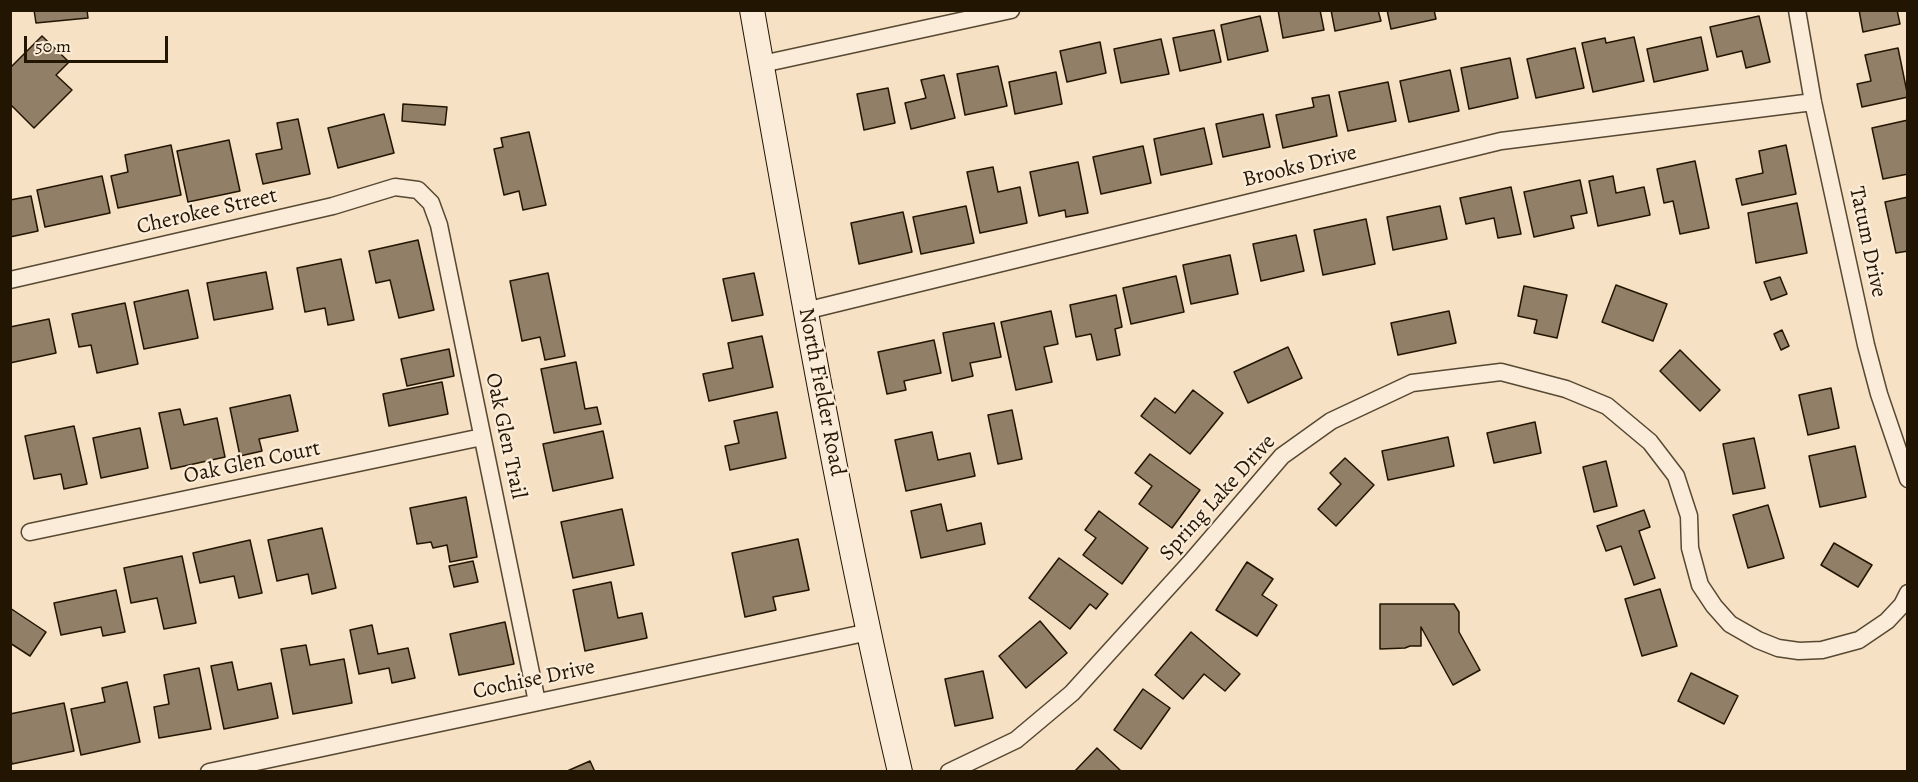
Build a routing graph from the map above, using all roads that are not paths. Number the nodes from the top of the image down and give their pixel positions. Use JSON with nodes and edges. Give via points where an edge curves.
{"nodes":[{"id":1,"x":752,"y":10,"type":"edge"},
{"id":2,"x":1011,"y":10,"type":"edge"},
{"id":3,"x":1797,"y":10,"type":"edge"},
{"id":4,"x":762,"y":64,"type":"junction"},
{"id":5,"x":1813,"y":102,"type":"junction"},
{"id":6,"x":413,"y":188,"type":"joint"},
{"id":7,"x":10,"y":280,"type":"edge"},
{"id":8,"x":805,"y":311,"type":"junction"},
{"id":9,"x":482,"y":437,"type":"junction"},
{"id":10,"x":1908,"y":479,"type":"edge"},
{"id":11,"x":30,"y":532,"type":"dead end"},
{"id":12,"x":1908,"y":593,"type":"edge"},
{"id":13,"x":869,"y":632,"type":"junction"},
{"id":14,"x":537,"y":702,"type":"junction"},
{"id":15,"x":209,"y":771,"type":"edge"},
{"id":16,"x":900,"y":771,"type":"edge"},
{"id":17,"x":949,"y":771,"type":"edge"}],
"edges":[{"from":1,"to":4,"type":"main road","name":"North Fielder Road"},
{"from":2,"to":4,"type":"street"},
{"from":3,"to":5,"type":"street","name":"Tatum Drive"},
{"from":4,"to":8,"type":"main road","name":"North Fielder Road"},
{"from":5,"to":8,"type":"street","name":"Brooks Drive","via":[[1501,141]]},
{"from":5,"to":10,"type":"street","name":"Tatum Drive","via":[[1866,345]]},
{"from":6,"to":7,"type":"street","name":"Cherokee Street","via":[[395,187],[333,206]]},
{"from":6,"to":9,"type":"street","name":"Oak Glen Trail","via":[[432,203],[439,225]]},
{"from":8,"to":13,"type":"main road","name":"North Fielder Road"},
{"from":9,"to":11,"type":"street","name":"Oak Glen Court"},
{"from":9,"to":14,"type":"street","name":"Oak Glen Trail"},
{"from":12,"to":17,"type":"street","name":"Spring Lake Drive","via":[[1887,621],[1859,640],[1799,651],[1758,640],[1730,624],[1700,585],[1690,548],[1689,516],[1676,476],[1650,442],[1608,406],[1566,389],[1501,372],[1412,383],[1331,421],[1282,456],[1072,693],[1016,740]]},
{"from":13,"to":14,"type":"street","name":"Cochise Drive"},
{"from":13,"to":16,"type":"main road","name":"North Fielder Road"},
{"from":14,"to":15,"type":"street","name":"Cochise Drive"}]}
